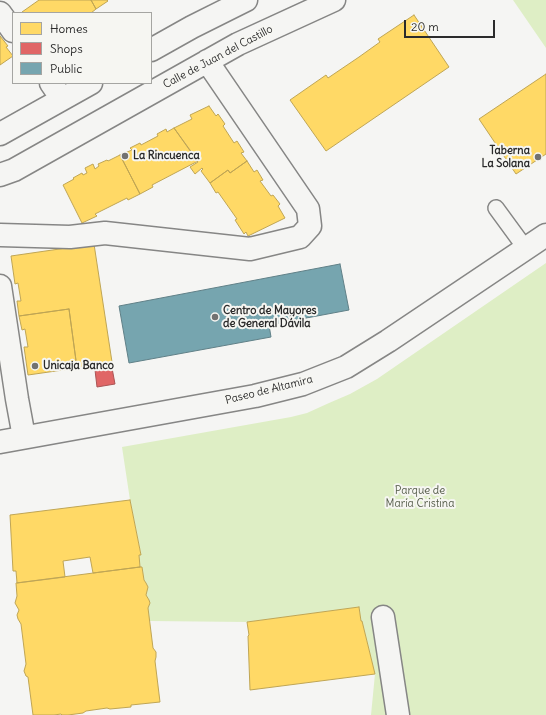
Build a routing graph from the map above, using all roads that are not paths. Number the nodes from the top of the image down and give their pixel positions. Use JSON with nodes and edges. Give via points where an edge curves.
{"nodes":[{"id":1,"x":246,"y":0,"type":"edge"},
{"id":2,"x":334,"y":0,"type":"edge"},
{"id":3,"x":0,"y":13,"type":"edge"},
{"id":4,"x":12,"y":30,"type":"edge"},
{"id":5,"x":152,"y":49,"type":"edge"},
{"id":6,"x":207,"y":61,"type":"junction"},
{"id":7,"x":87,"y":84,"type":"edge"},
{"id":8,"x":56,"y":91,"type":"edge"},
{"id":9,"x":0,"y":134,"type":"edge"},
{"id":10,"x":0,"y":175,"type":"edge"},
{"id":11,"x":496,"y":208,"type":"dead end"},
{"id":12,"x":0,"y":235,"type":"edge"},
{"id":13,"x":546,"y":235,"type":"edge"},
{"id":14,"x":526,"y":249,"type":"junction"},
{"id":15,"x":0,"y":286,"type":"edge"},
{"id":16,"x":24,"y":437,"type":"junction"},
{"id":17,"x":0,"y":442,"type":"edge"},
{"id":18,"x":383,"y":617,"type":"dead end"},
{"id":19,"x":398,"y":715,"type":"edge"}],
"edges":[{"from":1,"to":5,"type":"street"},
{"from":2,"to":6,"type":"street","name":"Calle de Juan del Castillo"},
{"from":3,"to":4,"type":"street"},
{"from":6,"to":10,"type":"street","name":"Calle de Juan del Castillo","via":[[14,170]]},
{"from":6,"to":12,"type":"street","via":[[308,209],[310,226],[300,237],[250,249],[105,233],[70,237]]},
{"from":7,"to":8,"type":"street"},
{"from":8,"to":9,"type":"street"},
{"from":11,"to":14,"type":"lane"},
{"from":13,"to":14,"type":"street","name":"Paseo de Altamira"},
{"from":14,"to":16,"type":"street","name":"Paseo de Altamira","via":[[346,367],[303,384],[255,396]]},
{"from":15,"to":16,"type":"street"},
{"from":16,"to":17,"type":"street","name":"Paseo de Altamira"},
{"from":18,"to":19,"type":"street"}]}
